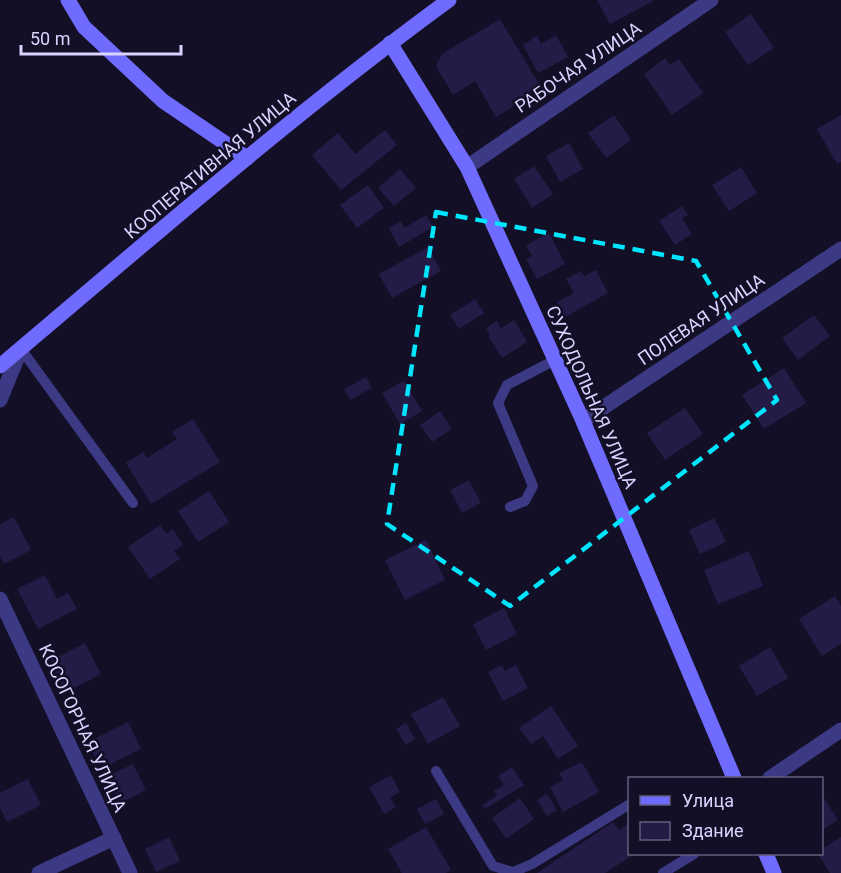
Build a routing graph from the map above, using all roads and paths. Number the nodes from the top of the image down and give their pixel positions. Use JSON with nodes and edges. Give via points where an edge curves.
{"nodes":[{"id":1,"x":68,"y":0,"type":"edge"},
{"id":2,"x":449,"y":0,"type":"edge"},
{"id":3,"x":711,"y":0,"type":"edge"},
{"id":4,"x":390,"y":43,"type":"junction"},
{"id":5,"x":247,"y":158,"type":"junction"},
{"id":6,"x":466,"y":167,"type":"junction"},
{"id":7,"x":841,"y":249,"type":"edge"},
{"id":8,"x":21,"y":349,"type":"junction"},
{"id":9,"x":555,"y":360,"type":"junction"},
{"id":10,"x":0,"y":366,"type":"edge"},
{"id":11,"x":0,"y":400,"type":"edge"},
{"id":12,"x":583,"y":421,"type":"junction"},
{"id":13,"x":133,"y":503,"type":"dead end"},
{"id":14,"x":510,"y":507,"type":"dead end"},
{"id":15,"x":0,"y":599,"type":"edge"},
{"id":16,"x":841,"y":730,"type":"edge"},
{"id":17,"x":436,"y":771,"type":"dead end"},
{"id":18,"x":734,"y":777,"type":"edge"},
{"id":19,"x":772,"y":777,"type":"edge"},
{"id":20,"x":628,"y":805,"type":"edge"},
{"id":21,"x":114,"y":838,"type":"junction"},
{"id":22,"x":692,"y":855,"type":"edge"},
{"id":23,"x":766,"y":855,"type":"edge"},
{"id":24,"x":39,"y":873,"type":"edge"},
{"id":25,"x":130,"y":873,"type":"edge"},
{"id":26,"x":663,"y":873,"type":"edge"},
{"id":27,"x":774,"y":873,"type":"edge"}],
"edges":[{"from":1,"to":5,"type":"street","via":[[84,27],[163,101]]},
{"from":2,"to":4,"type":"street","name":"КООПЕРАТИВНАЯ УЛИЦА"},
{"from":3,"to":6,"type":"street","name":"РАБОЧАЯ УЛИЦА"},
{"from":4,"to":5,"type":"street","name":"КООПЕРАТИВНАЯ УЛИЦА"},
{"from":4,"to":6,"type":"street","name":"СУХОДОЛЬНАЯ УЛИЦА"},
{"from":5,"to":8,"type":"street","name":"КООПЕРАТИВНАЯ УЛИЦА"},
{"from":6,"to":9,"type":"street","name":"СУХОДОЛЬНАЯ УЛИЦА"},
{"from":7,"to":12,"type":"street","name":"ПОЛЕВАЯ УЛИЦА"},
{"from":8,"to":10,"type":"street","name":"КООПЕРАТИВНАЯ УЛИЦА"},
{"from":8,"to":11,"type":"street"},
{"from":8,"to":13,"type":"lane"},
{"from":9,"to":12,"type":"street","name":"СУХОДОЛЬНАЯ УЛИЦА"},
{"from":9,"to":14,"type":"lane","via":[[507,385],[498,402],[533,486],[525,501]]},
{"from":12,"to":18,"type":"street","name":"СУХОДОЛЬНАЯ УЛИЦА"},
{"from":15,"to":21,"type":"street","name":"КОСОГОРНАЯ УЛИЦА"},
{"from":16,"to":19,"type":"street"},
{"from":17,"to":20,"type":"lane","via":[[493,866],[513,872]]},
{"from":21,"to":24,"type":"street"},
{"from":21,"to":25,"type":"street","name":"КОСОГОРНАЯ УЛИЦА"},
{"from":22,"to":26,"type":"lane"},
{"from":23,"to":27,"type":"street"}]}
